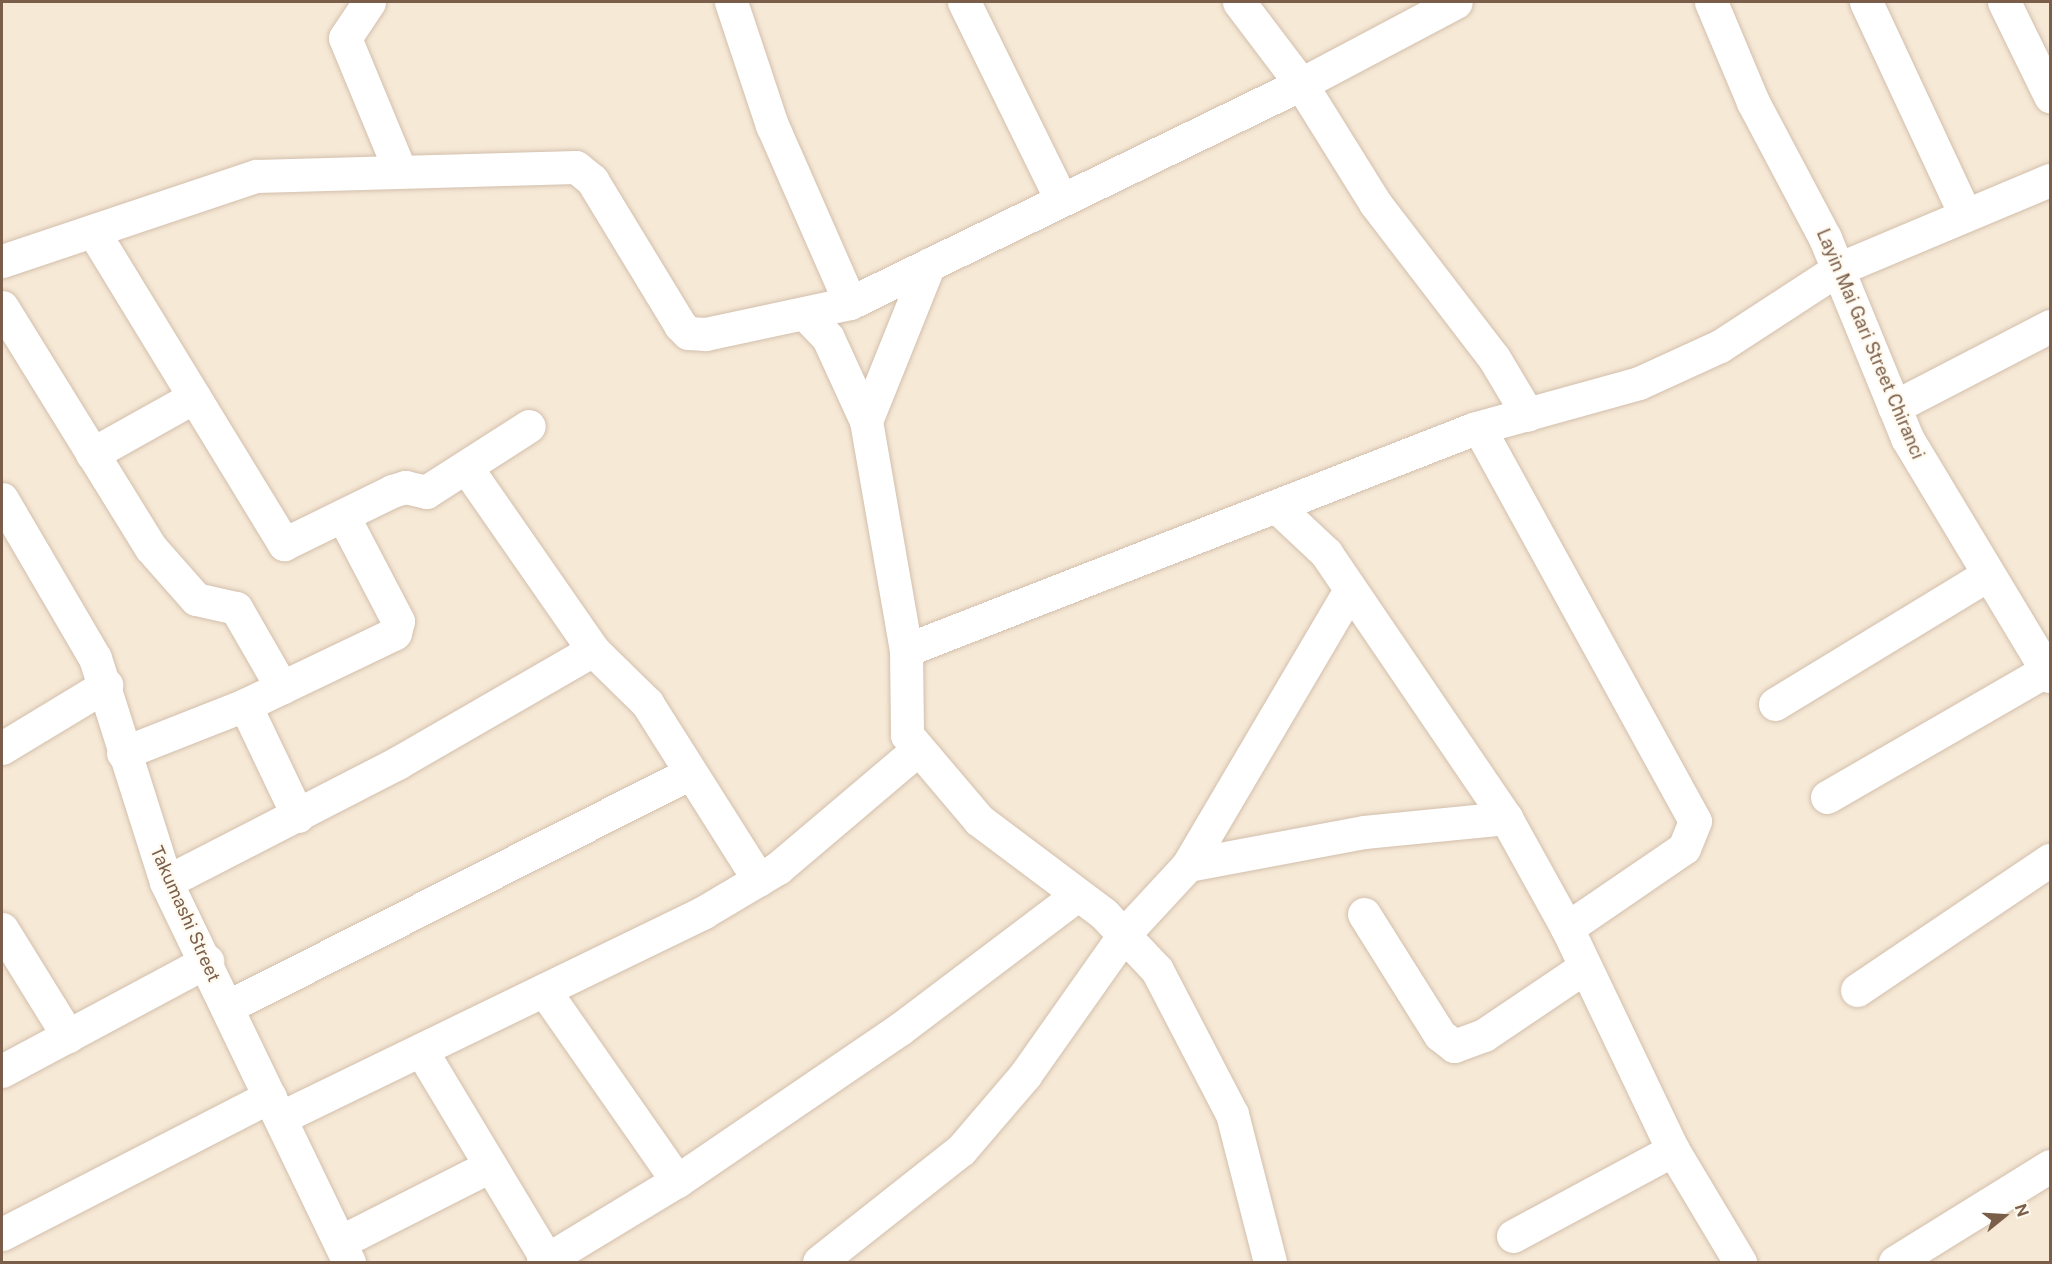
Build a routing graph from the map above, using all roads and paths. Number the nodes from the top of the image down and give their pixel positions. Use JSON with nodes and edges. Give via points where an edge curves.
{"nodes":[{"id":1,"x":369,"y":2,"type":"edge"},
{"id":2,"x":731,"y":2,"type":"edge"},
{"id":3,"x":964,"y":2,"type":"edge"},
{"id":4,"x":1239,"y":2,"type":"edge"},
{"id":5,"x":1456,"y":2,"type":"edge"},
{"id":6,"x":1711,"y":2,"type":"edge"},
{"id":7,"x":1866,"y":2,"type":"edge"},
{"id":8,"x":2004,"y":2,"type":"edge"},
{"id":9,"x":1301,"y":84,"type":"junction"},
{"id":10,"x":2050,"y":96,"type":"edge"},
{"id":11,"x":400,"y":171,"type":"junction"},
{"id":12,"x":2050,"y":180,"type":"edge"},
{"id":13,"x":1060,"y":199,"type":"junction"},
{"id":14,"x":1965,"y":214,"type":"junction"},
{"id":15,"x":93,"y":231,"type":"junction"},
{"id":16,"x":2,"y":261,"type":"edge"},
{"id":17,"x":929,"y":264,"type":"junction"},
{"id":18,"x":1838,"y":269,"type":"junction"},
{"id":19,"x":850,"y":303,"type":"junction"},
{"id":20,"x":2,"y":307,"type":"edge"},
{"id":21,"x":807,"y":316,"type":"junction"},
{"id":22,"x":2050,"y":326,"type":"edge"},
{"id":23,"x":194,"y":397,"type":"junction"},
{"id":24,"x":1894,"y":407,"type":"junction"},
{"id":25,"x":1528,"y":415,"type":"junction"},
{"id":26,"x":866,"y":421,"type":"junction"},
{"id":27,"x":529,"y":426,"type":"dead end"},
{"id":28,"x":1479,"y":428,"type":"junction"},
{"id":29,"x":92,"y":454,"type":"junction"},
{"id":30,"x":466,"y":467,"type":"junction"},
{"id":31,"x":2,"y":499,"type":"edge"},
{"id":32,"x":1276,"y":506,"type":"junction"},
{"id":33,"x":343,"y":516,"type":"junction"},
{"id":34,"x":14,"y":552,"type":"edge"},
{"id":35,"x":1987,"y":575,"type":"junction"},
{"id":36,"x":1350,"y":590,"type":"junction"},
{"id":37,"x":593,"y":650,"type":"junction"},
{"id":38,"x":906,"y":650,"type":"junction"},
{"id":39,"x":2049,"y":673,"type":"edge"},
{"id":40,"x":106,"y":685,"type":"junction"},
{"id":41,"x":282,"y":688,"type":"junction"},
{"id":42,"x":1775,"y":704,"type":"dead end"},
{"id":43,"x":245,"y":705,"type":"junction"},
{"id":44,"x":2,"y":748,"type":"edge"},
{"id":45,"x":916,"y":751,"type":"junction"},
{"id":46,"x":123,"y":753,"type":"junction"},
{"id":47,"x":690,"y":773,"type":"junction"},
{"id":48,"x":1827,"y":797,"type":"dead end"},
{"id":49,"x":298,"y":816,"type":"junction"},
{"id":50,"x":1506,"y":818,"type":"junction"},
{"id":51,"x":2050,"y":860,"type":"edge"},
{"id":52,"x":1188,"y":865,"type":"junction"},
{"id":53,"x":759,"y":880,"type":"junction"},
{"id":54,"x":166,"y":882,"type":"junction"},
{"id":55,"x":1077,"y":895,"type":"junction"},
{"id":56,"x":1364,"y":914,"type":"dead end"},
{"id":57,"x":1567,"y":927,"type":"junction"},
{"id":58,"x":2,"y":929,"type":"edge"},
{"id":59,"x":1125,"y":932,"type":"junction"},
{"id":60,"x":207,"y":961,"type":"junction"},
{"id":61,"x":1585,"y":967,"type":"junction"},
{"id":62,"x":544,"y":990,"type":"junction"},
{"id":63,"x":1857,"y":990,"type":"dead end"},
{"id":64,"x":227,"y":1007,"type":"junction"},
{"id":65,"x":68,"y":1036,"type":"junction"},
{"id":66,"x":421,"y":1050,"type":"junction"},
{"id":67,"x":2,"y":1071,"type":"edge"},
{"id":68,"x":275,"y":1107,"type":"junction"},
{"id":69,"x":1673,"y":1150,"type":"junction"},
{"id":70,"x":490,"y":1166,"type":"junction"},
{"id":71,"x":2050,"y":1166,"type":"edge"},
{"id":72,"x":677,"y":1181,"type":"junction"},
{"id":73,"x":2,"y":1234,"type":"edge"},
{"id":74,"x":1513,"y":1236,"type":"dead end"},
{"id":75,"x":344,"y":1252,"type":"edge"},
{"id":76,"x":1925,"y":1254,"type":"edge"},
{"id":77,"x":545,"y":1261,"type":"edge"},
{"id":78,"x":819,"y":1263,"type":"edge"},
{"id":79,"x":1270,"y":1263,"type":"edge"},
{"id":80,"x":1740,"y":1263,"type":"edge"},
{"id":81,"x":1895,"y":1263,"type":"edge"}],
"edges":[{"from":1,"to":11,"type":"street","via":[[345,38]]},
{"from":2,"to":19,"type":"street","via":[[772,125]]},
{"from":3,"to":13,"type":"street"},
{"from":4,"to":9,"type":"street"},
{"from":5,"to":9,"type":"street"},
{"from":6,"to":18,"type":"street","name":"Layin Mai Gari Street Chiranci","via":[[1753,102],[1788,159]]},
{"from":7,"to":14,"type":"street"},
{"from":8,"to":10,"type":"street"},
{"from":9,"to":13,"type":"street"},
{"from":9,"to":25,"type":"street","via":[[1374,203],[1494,357]]},
{"from":11,"to":15,"type":"street","via":[[256,176]]},
{"from":11,"to":21,"type":"street","via":[[585,170],[688,333]]},
{"from":12,"to":14,"type":"street"},
{"from":13,"to":17,"type":"street"},
{"from":14,"to":18,"type":"street"},
{"from":15,"to":16,"type":"street"},
{"from":15,"to":23,"type":"street"},
{"from":17,"to":19,"type":"street"},
{"from":17,"to":26,"type":"street"},
{"from":18,"to":24,"type":"street","name":"Layin Mai Gari Street Chiranci"},
{"from":18,"to":25,"type":"street","via":[[1720,346],[1639,383]]},
{"from":19,"to":21,"type":"street"},
{"from":20,"to":29,"type":"street"},
{"from":21,"to":26,"type":"street","via":[[828,338]]},
{"from":22,"to":24,"type":"street"},
{"from":23,"to":29,"type":"street"},
{"from":23,"to":33,"type":"street","via":[[284,544]]},
{"from":24,"to":35,"type":"street","name":"Layin Mai Gari Street Chiranci"},
{"from":25,"to":28,"type":"street"},
{"from":26,"to":38,"type":"street"},
{"from":27,"to":30,"type":"street"},
{"from":28,"to":32,"type":"street"},
{"from":28,"to":57,"type":"street","via":[[1695,821],[1684,848]]},
{"from":29,"to":41,"type":"street","via":[[183,588],[196,599],[236,608]]},
{"from":30,"to":33,"type":"street","via":[[426,492],[405,487]]},
{"from":30,"to":37,"type":"street"},
{"from":31,"to":34,"type":"street","name":"Takumashi Street"},
{"from":32,"to":36,"type":"street","via":[[1326,553]]},
{"from":32,"to":38,"type":"street"},
{"from":33,"to":41,"type":"street","via":[[398,628]]},
{"from":34,"to":40,"type":"street","name":"Takumashi Street"},
{"from":35,"to":39,"type":"street","name":"Layin Mai Gari Street Chiranci"},
{"from":35,"to":42,"type":"street"},
{"from":36,"to":50,"type":"street"},
{"from":36,"to":52,"type":"street"},
{"from":37,"to":47,"type":"street","via":[[647,703]]},
{"from":37,"to":49,"type":"street"},
{"from":38,"to":45,"type":"street","via":[[905,717]]},
{"from":39,"to":48,"type":"street"},
{"from":40,"to":44,"type":"street"},
{"from":40,"to":46,"type":"street","name":"Takumashi Street"},
{"from":41,"to":43,"type":"street"},
{"from":43,"to":46,"type":"street"},
{"from":43,"to":49,"type":"street"},
{"from":45,"to":53,"type":"street","via":[[838,822]]},
{"from":45,"to":55,"type":"street","via":[[979,820]]},
{"from":46,"to":54,"type":"street","name":"Takumashi Street"},
{"from":47,"to":53,"type":"street"},
{"from":47,"to":64,"type":"street"},
{"from":49,"to":54,"type":"street"},
{"from":50,"to":52,"type":"street","via":[[1364,832]]},
{"from":50,"to":57,"type":"street"},
{"from":51,"to":63,"type":"street"},
{"from":52,"to":59,"type":"street"},
{"from":53,"to":62,"type":"street"},
{"from":54,"to":60,"type":"street","name":"Takumashi Street"},
{"from":55,"to":59,"type":"street"},
{"from":55,"to":72,"type":"street","via":[[900,1029]]},
{"from":56,"to":61,"type":"street","via":[[1440,1035],[1454,1046],[1484,1035]]},
{"from":57,"to":61,"type":"street"},
{"from":58,"to":65,"type":"street"},
{"from":59,"to":78,"type":"street","via":[[1025,1075],[960,1150]]},
{"from":59,"to":79,"type":"street","via":[[1157,970],[1232,1114]]},
{"from":60,"to":64,"type":"street","name":"Takumashi Street"},
{"from":60,"to":65,"type":"street"},
{"from":61,"to":69,"type":"street"},
{"from":62,"to":66,"type":"street"},
{"from":62,"to":72,"type":"street"},
{"from":64,"to":68,"type":"street","name":"Takumashi Street"},
{"from":65,"to":67,"type":"street"},
{"from":66,"to":68,"type":"street"},
{"from":66,"to":70,"type":"street"},
{"from":68,"to":73,"type":"street"},
{"from":68,"to":75,"type":"street","name":"Takumashi Street"},
{"from":69,"to":74,"type":"street"},
{"from":69,"to":80,"type":"street"},
{"from":70,"to":75,"type":"street"},
{"from":70,"to":77,"type":"street"},
{"from":71,"to":76,"type":"street"},
{"from":72,"to":77,"type":"street"},
{"from":76,"to":81,"type":"street"}]}
